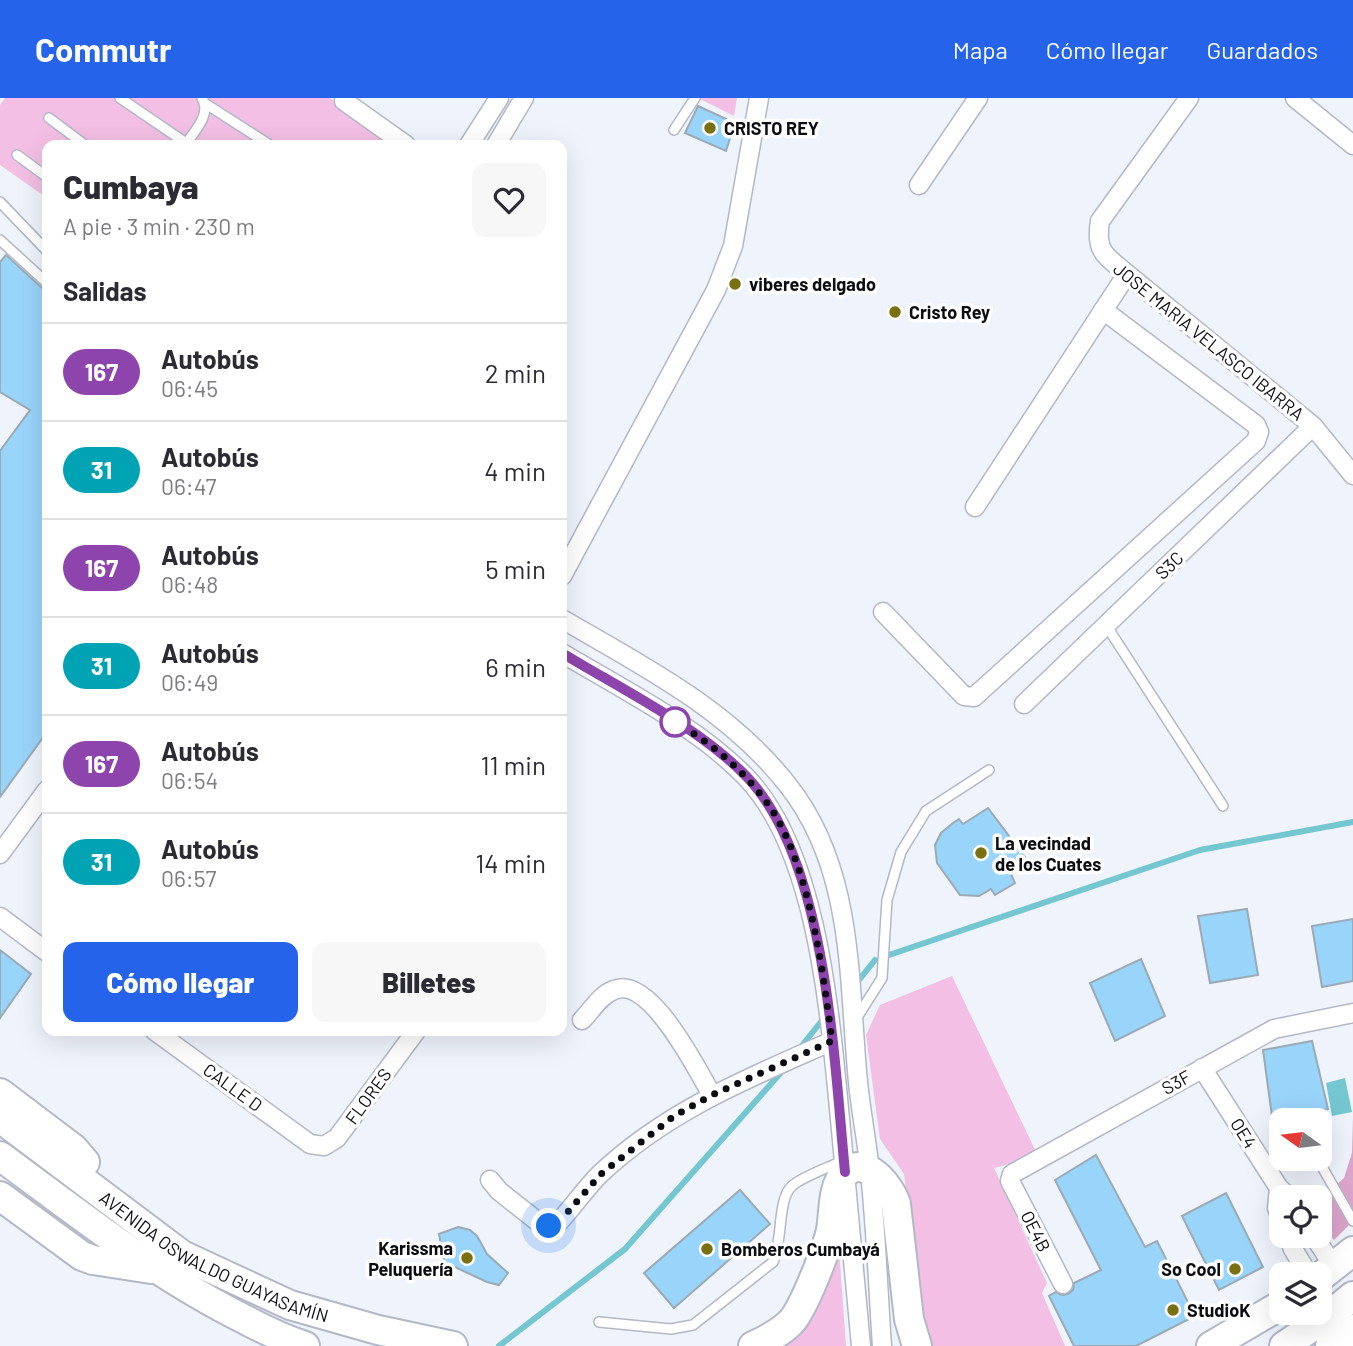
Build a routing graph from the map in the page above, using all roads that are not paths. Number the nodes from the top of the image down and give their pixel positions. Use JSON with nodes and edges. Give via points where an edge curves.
{"nodes":[{"id":1,"x":120,"y":98,"type":"edge"},
{"id":2,"x":499,"y":98,"type":"edge"},
{"id":3,"x":524,"y":98,"type":"edge"},
{"id":4,"x":695,"y":98,"type":"edge"},
{"id":5,"x":760,"y":98,"type":"edge"},
{"id":6,"x":978,"y":98,"type":"edge"},
{"id":7,"x":1189,"y":98,"type":"edge"},
{"id":8,"x":1296,"y":98,"type":"edge"},
{"id":9,"x":204,"y":101,"type":"edge"},
{"id":10,"x":344,"y":101,"type":"dead end"},
{"id":11,"x":49,"y":118,"type":"dead end"},
{"id":12,"x":674,"y":130,"type":"dead end"},
{"id":13,"x":78,"y":140,"type":"edge"},
{"id":14,"x":180,"y":140,"type":"edge"},
{"id":15,"x":190,"y":140,"type":"edge"},
{"id":16,"x":262,"y":140,"type":"edge"},
{"id":17,"x":399,"y":140,"type":"edge"},
{"id":18,"x":472,"y":140,"type":"edge"},
{"id":19,"x":499,"y":140,"type":"edge"},
{"id":20,"x":1353,"y":145,"type":"edge"},
{"id":21,"x":17,"y":155,"type":"dead end"},
{"id":22,"x":42,"y":173,"type":"edge"},
{"id":23,"x":919,"y":185,"type":"dead end"},
{"id":24,"x":0,"y":202,"type":"edge"},
{"id":25,"x":0,"y":240,"type":"edge"},
{"id":26,"x":42,"y":246,"type":"edge"},
{"id":27,"x":1127,"y":274,"type":"junction"},
{"id":28,"x":42,"y":278,"type":"edge"},
{"id":29,"x":1103,"y":310,"type":"junction"},
{"id":30,"x":1313,"y":426,"type":"junction"},
{"id":31,"x":1353,"y":475,"type":"edge"},
{"id":32,"x":975,"y":507,"type":"dead end"},
{"id":33,"x":567,"y":567,"type":"edge"},
{"id":34,"x":883,"y":612,"type":"dead end"},
{"id":35,"x":567,"y":622,"type":"edge"},
{"id":36,"x":1106,"y":625,"type":"junction"},
{"id":37,"x":567,"y":656,"type":"edge"},
{"id":38,"x":1024,"y":704,"type":"dead end"},
{"id":39,"x":989,"y":771,"type":"dead end"},
{"id":40,"x":42,"y":797,"type":"edge"},
{"id":41,"x":1223,"y":806,"type":"dead end"},
{"id":42,"x":0,"y":854,"type":"edge"},
{"id":43,"x":0,"y":917,"type":"edge"},
{"id":44,"x":42,"y":948,"type":"edge"},
{"id":45,"x":1353,"y":1013,"type":"edge"},
{"id":46,"x":582,"y":1020,"type":"dead end"},
{"id":47,"x":853,"y":1023,"type":"junction"},
{"id":48,"x":162,"y":1036,"type":"edge"},
{"id":49,"x":412,"y":1036,"type":"edge"},
{"id":50,"x":832,"y":1041,"type":"junction"},
{"id":51,"x":1202,"y":1068,"type":"junction"},
{"id":52,"x":0,"y":1080,"type":"edge"},
{"id":53,"x":0,"y":1093,"type":"edge"},
{"id":54,"x":712,"y":1095,"type":"junction"},
{"id":55,"x":0,"y":1118,"type":"edge"},
{"id":56,"x":310,"y":1144,"type":"joint"},
{"id":57,"x":74,"y":1149,"type":"junction"},
{"id":58,"x":0,"y":1156,"type":"edge"},
{"id":59,"x":853,"y":1168,"type":"junction"},
{"id":60,"x":1324,"y":1171,"type":"edge"},
{"id":61,"x":1010,"y":1177,"type":"joint"},
{"id":62,"x":491,"y":1180,"type":"dead end"},
{"id":63,"x":1279,"y":1185,"type":"edge"},
{"id":64,"x":0,"y":1196,"type":"edge"},
{"id":65,"x":135,"y":1219,"type":"junction"},
{"id":66,"x":1353,"y":1221,"type":"edge"},
{"id":67,"x":1293,"y":1248,"type":"edge"},
{"id":68,"x":1319,"y":1262,"type":"edge"},
{"id":69,"x":160,"y":1270,"type":"junction"},
{"id":70,"x":1063,"y":1284,"type":"dead end"},
{"id":71,"x":1353,"y":1296,"type":"edge"},
{"id":72,"x":1269,"y":1312,"type":"edge"},
{"id":73,"x":599,"y":1322,"type":"dead end"},
{"id":74,"x":1353,"y":1329,"type":"edge"},
{"id":75,"x":305,"y":1346,"type":"edge"},
{"id":76,"x":453,"y":1346,"type":"edge"},
{"id":77,"x":753,"y":1346,"type":"edge"},
{"id":78,"x":861,"y":1346,"type":"edge"},
{"id":79,"x":882,"y":1346,"type":"edge"},
{"id":80,"x":917,"y":1346,"type":"edge"},
{"id":81,"x":1211,"y":1346,"type":"edge"},
{"id":82,"x":1284,"y":1346,"type":"edge"},
{"id":83,"x":1330,"y":1346,"type":"edge"}],
"edges":[{"from":1,"to":14,"type":"lane"},
{"from":2,"to":18,"type":"street"},
{"from":3,"to":19,"type":"street"},
{"from":4,"to":12,"type":"lane"},
{"from":5,"to":33,"type":"street","via":[[733,246],[716,290]]},
{"from":6,"to":23,"type":"street"},
{"from":7,"to":27,"type":"street","name":"JOSE MARIA VELASCO IBARRA","via":[[1100,221],[1097,240],[1106,256]]},
{"from":8,"to":20,"type":"street"},
{"from":9,"to":15,"type":"lane","via":[[205,114]]},
{"from":9,"to":16,"type":"lane"},
{"from":10,"to":17,"type":"street"},
{"from":11,"to":13,"type":"lane"},
{"from":21,"to":22,"type":"lane"},
{"from":24,"to":26,"type":"lane"},
{"from":25,"to":28,"type":"lane"},
{"from":27,"to":29,"type":"street"},
{"from":27,"to":30,"type":"street","name":"JOSE MARIA VELASCO IBARRA"},
{"from":29,"to":32,"type":"street"},
{"from":29,"to":34,"type":"street","via":[[1256,425],[1256,440],[974,697],[964,696]]},
{"from":30,"to":31,"type":"street","name":"JOSE MARIA VELASCO IBARRA"},
{"from":30,"to":36,"type":"street","name":"S3C"},
{"from":35,"to":47,"type":"street","via":[[668,680],[713,712],[747,740],[789,786],[821,840],[834,873],[847,934]]},
{"from":36,"to":38,"type":"street","name":"S3C"},
{"from":36,"to":41,"type":"lane"},
{"from":37,"to":50,"type":"street","via":[[713,747],[747,778],[773,812],[791,849],[809,907]]},
{"from":39,"to":47,"type":"lane","via":[[926,811],[901,852],[887,900],[882,978]]},
{"from":40,"to":42,"type":"street"},
{"from":43,"to":44,"type":"street"},
{"from":45,"to":51,"type":"street","name":"S3F","via":[[1274,1029]]},
{"from":46,"to":54,"type":"street","via":[[612,990],[623,987],[636,992],[663,1015]]},
{"from":47,"to":59,"type":"street","via":[[860,1107]]},
{"from":48,"to":56,"type":"street","name":"CALLE D"},
{"from":49,"to":56,"type":"street","name":"FLORES","via":[[337,1138],[324,1146]]},
{"from":50,"to":54,"type":"street"},
{"from":50,"to":59,"type":"street"},
{"from":51,"to":61,"type":"street","name":"S3F"},
{"from":51,"to":63,"type":"street","name":"OE4"},
{"from":52,"to":57,"type":"street"},
{"from":53,"to":57,"type":"main road"},
{"from":54,"to":62,"type":"street","via":[[674,1116],[622,1155],[558,1223],[542,1225]]},
{"from":55,"to":65,"type":"main road","name":"AVENIDA OSWALDO GUAYASAMÍN"},
{"from":57,"to":65,"type":"main road"},
{"from":58,"to":69,"type":"main road","name":"AVENIDA OSWALDO GUAYASAMÍN"},
{"from":59,"to":73,"type":"lane","via":[[791,1186],[784,1198],[774,1262],[693,1325],[671,1329]]},
{"from":59,"to":77,"type":"main road","via":[[838,1184],[830,1233],[792,1322]]},
{"from":59,"to":78,"type":"street"},
{"from":59,"to":79,"type":"street"},
{"from":59,"to":80,"type":"main road","via":[[888,1188],[896,1204],[909,1319]]},
{"from":60,"to":66,"type":"lane"},
{"from":61,"to":70,"type":"street","name":"OE4B"},
{"from":64,"to":69,"type":"main road","via":[[82,1256]]},
{"from":65,"to":76,"type":"main road","name":"AVENIDA OSWALDO GUAYASAMÍN","via":[[181,1255],[290,1305]]},
{"from":67,"to":68,"type":"street"},
{"from":69,"to":75,"type":"main road","name":"AVENIDA OSWALDO GUAYASAMÍN","via":[[212,1303]]},
{"from":71,"to":82,"type":"main road"},
{"from":72,"to":81,"type":"main road"},
{"from":74,"to":83,"type":"main road"}]}
